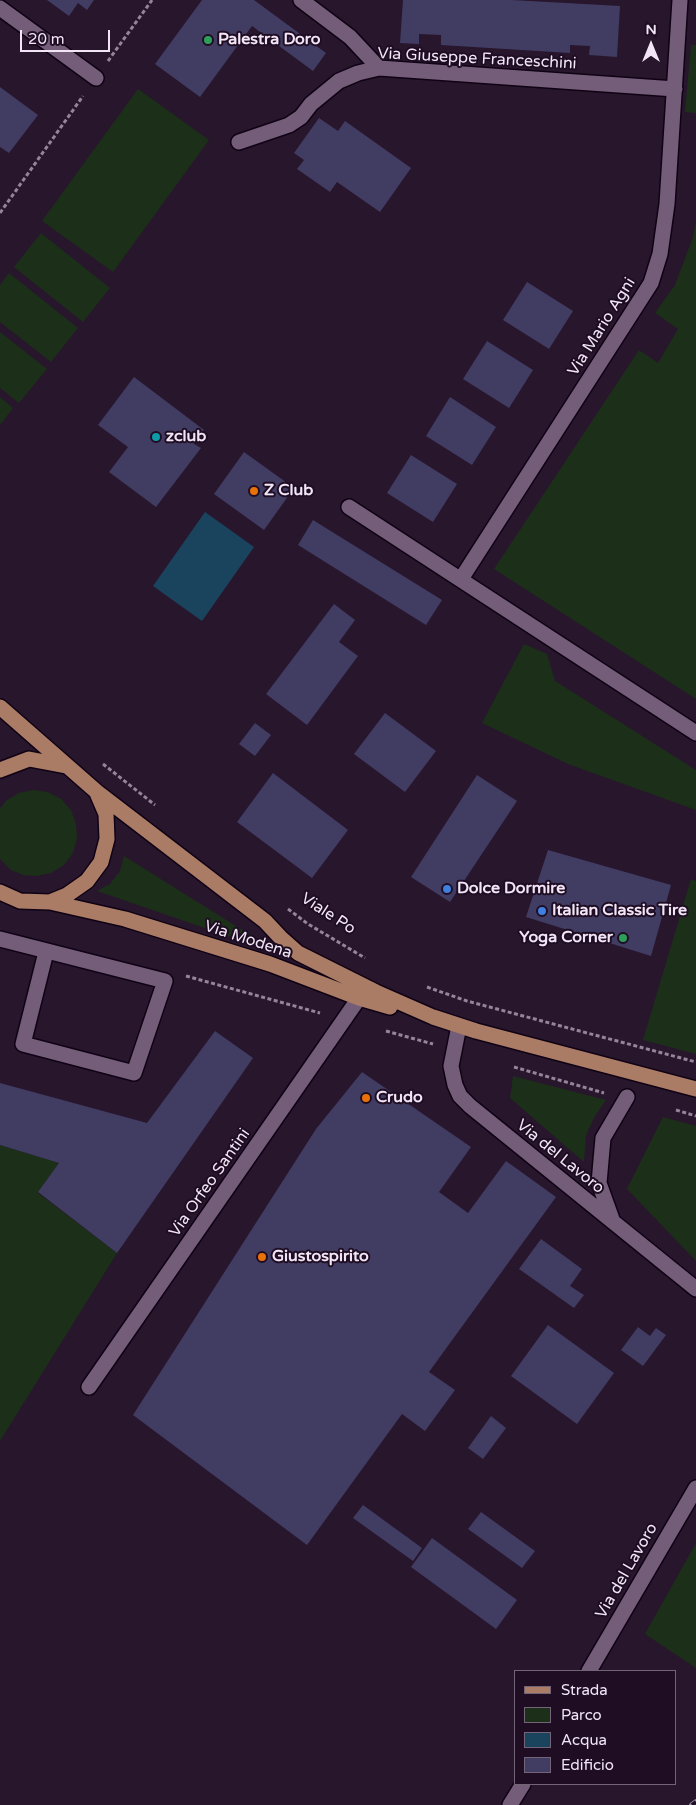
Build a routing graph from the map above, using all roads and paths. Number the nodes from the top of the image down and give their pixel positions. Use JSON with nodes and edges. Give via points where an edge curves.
{"nodes":[{"id":1,"x":152,"y":0,"type":"edge"},
{"id":2,"x":302,"y":0,"type":"edge"},
{"id":3,"x":680,"y":0,"type":"edge"},
{"id":4,"x":0,"y":8,"type":"edge"},
{"id":5,"x":379,"y":68,"type":"junction"},
{"id":6,"x":96,"y":78,"type":"junction"},
{"id":7,"x":675,"y":89,"type":"junction"},
{"id":8,"x":239,"y":142,"type":"dead end"},
{"id":9,"x":0,"y":213,"type":"edge"},
{"id":10,"x":349,"y":507,"type":"dead end"},
{"id":11,"x":461,"y":579,"type":"junction"},
{"id":12,"x":0,"y":707,"type":"edge"},
{"id":13,"x":696,"y":733,"type":"edge"},
{"id":14,"x":101,"y":762,"type":"dead end"},
{"id":15,"x":68,"y":766,"type":"junction"},
{"id":16,"x":0,"y":770,"type":"edge"},
{"id":17,"x":97,"y":792,"type":"junction"},
{"id":18,"x":163,"y":811,"type":"dead end"},
{"id":19,"x":0,"y":892,"type":"edge"},
{"id":20,"x":50,"y":902,"type":"junction"},
{"id":21,"x":286,"y":908,"type":"dead end"},
{"id":22,"x":0,"y":939,"type":"edge"},
{"id":23,"x":46,"y":952,"type":"junction"},
{"id":24,"x":372,"y":962,"type":"dead end"},
{"id":25,"x":425,"y":986,"type":"dead end"},
{"id":26,"x":359,"y":998,"type":"junction"},
{"id":27,"x":433,"y":1018,"type":"junction"},
{"id":28,"x":458,"y":1026,"type":"junction"},
{"id":29,"x":696,"y":1062,"type":"edge"},
{"id":30,"x":696,"y":1090,"type":"edge"},
{"id":31,"x":627,"y":1097,"type":"dead end"},
{"id":32,"x":614,"y":1223,"type":"junction"},
{"id":33,"x":696,"y":1290,"type":"edge"},
{"id":34,"x":89,"y":1387,"type":"dead end"},
{"id":35,"x":696,"y":1488,"type":"edge"},
{"id":36,"x":590,"y":1670,"type":"edge"},
{"id":37,"x":522,"y":1785,"type":"edge"},
{"id":38,"x":510,"y":1805,"type":"edge"}],
"edges":[{"from":1,"to":6,"type":"path"},
{"from":2,"to":5,"type":"street","via":[[350,37]]},
{"from":3,"to":7,"type":"street","name":"Via Mario Agni"},
{"from":4,"to":6,"type":"street"},
{"from":5,"to":7,"type":"street","name":"Via Giuseppe Franceschini"},
{"from":5,"to":8,"type":"street","name":"Via Giuseppe Franceschini","via":[[339,81],[289,125]]},
{"from":6,"to":9,"type":"path"},
{"from":7,"to":11,"type":"street","name":"Via Mario Agni","via":[[668,204],[660,254],[651,283]]},
{"from":10,"to":11,"type":"street"},
{"from":11,"to":13,"type":"street"},
{"from":12,"to":15,"type":"main road"},
{"from":14,"to":18,"type":"path"},
{"from":15,"to":16,"type":"main road","via":[[29,759]]},
{"from":15,"to":17,"type":"main road"},
{"from":17,"to":20,"type":"main road","name":"Via Modena","via":[[106,814],[107,838],[101,862],[87,881]]},
{"from":17,"to":27,"type":"main road","via":[[265,921],[298,953]]},
{"from":19,"to":20,"type":"main road","name":"Via Modena","via":[[20,901]]},
{"from":20,"to":26,"type":"main road","name":"Via Modena","via":[[162,930],[270,964]]},
{"from":21,"to":24,"type":"path","name":"Viale Po"},
{"from":22,"to":23,"type":"street"},
{"from":23,"to":23,"type":"street","via":[[23,1044],[134,1073],[165,981]]},
{"from":25,"to":29,"type":"path","via":[[467,1002]]},
{"from":26,"to":27,"type":"main road","name":"Via Modena"},
{"from":26,"to":34,"type":"street","name":"Via Orfeo Santini"},
{"from":27,"to":28,"type":"main road"},
{"from":28,"to":30,"type":"main road"},
{"from":28,"to":32,"type":"street","name":"Via del Lavoro","via":[[451,1066],[460,1096]]},
{"from":31,"to":32,"type":"street","via":[[603,1138],[599,1183]]},
{"from":32,"to":33,"type":"street","name":"Via del Lavoro"},
{"from":35,"to":36,"type":"street","name":"Via del Lavoro"},
{"from":37,"to":38,"type":"street"}]}
